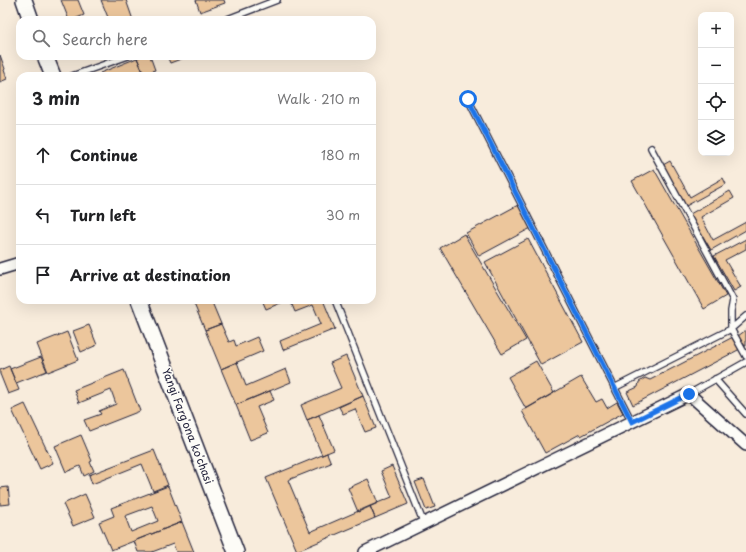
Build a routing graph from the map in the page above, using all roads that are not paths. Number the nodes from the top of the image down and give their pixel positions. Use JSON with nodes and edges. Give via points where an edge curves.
{"nodes":[{"id":1,"x":24,"y":0,"type":"edge"},
{"id":2,"x":277,"y":0,"type":"edge"},
{"id":3,"x":30,"y":16,"type":"edge"},
{"id":4,"x":235,"y":16,"type":"edge"},
{"id":5,"x":47,"y":60,"type":"edge"},
{"id":6,"x":117,"y":60,"type":"edge"},
{"id":7,"x":51,"y":72,"type":"edge"},
{"id":8,"x":83,"y":72,"type":"edge"},
{"id":9,"x":468,"y":99,"type":"dead end"},
{"id":10,"x":650,"y":148,"type":"dead end"},
{"id":11,"x":16,"y":265,"type":"edge"},
{"id":12,"x":0,"y":269,"type":"edge"},
{"id":13,"x":141,"y":304,"type":"edge"},
{"id":14,"x":337,"y":304,"type":"edge"},
{"id":15,"x":746,"y":316,"type":"edge"},
{"id":16,"x":731,"y":329,"type":"junction"},
{"id":17,"x":746,"y":356,"type":"edge"},
{"id":18,"x":746,"y":362,"type":"edge"},
{"id":19,"x":715,"y":379,"type":"junction"},
{"id":20,"x":614,"y":388,"type":"junction"},
{"id":21,"x":689,"y":394,"type":"junction"},
{"id":22,"x":746,"y":414,"type":"edge"},
{"id":23,"x":632,"y":422,"type":"junction"},
{"id":24,"x":746,"y":445,"type":"edge"},
{"id":25,"x":424,"y":524,"type":"junction"},
{"id":26,"x":236,"y":552,"type":"edge"},
{"id":27,"x":365,"y":552,"type":"edge"}],
"edges":[{"from":1,"to":3,"type":"main road"},
{"from":2,"to":4,"type":"lane"},
{"from":5,"to":7,"type":"main road"},
{"from":6,"to":8,"type":"lane"},
{"from":9,"to":20,"type":"lane"},
{"from":10,"to":16,"type":"lane","via":[[733,300]]},
{"from":11,"to":12,"type":"street"},
{"from":13,"to":26,"type":"main road","name":"Yangi Fargʻona koʻchasi"},
{"from":14,"to":25,"type":"lane"},
{"from":15,"to":16,"type":"lane"},
{"from":16,"to":17,"type":"lane"},
{"from":16,"to":20,"type":"lane"},
{"from":18,"to":19,"type":"lane"},
{"from":19,"to":21,"type":"lane"},
{"from":19,"to":22,"type":"lane"},
{"from":20,"to":23,"type":"lane"},
{"from":21,"to":23,"type":"street"},
{"from":21,"to":24,"type":"street"},
{"from":23,"to":25,"type":"street"},
{"from":25,"to":27,"type":"street"}]}
